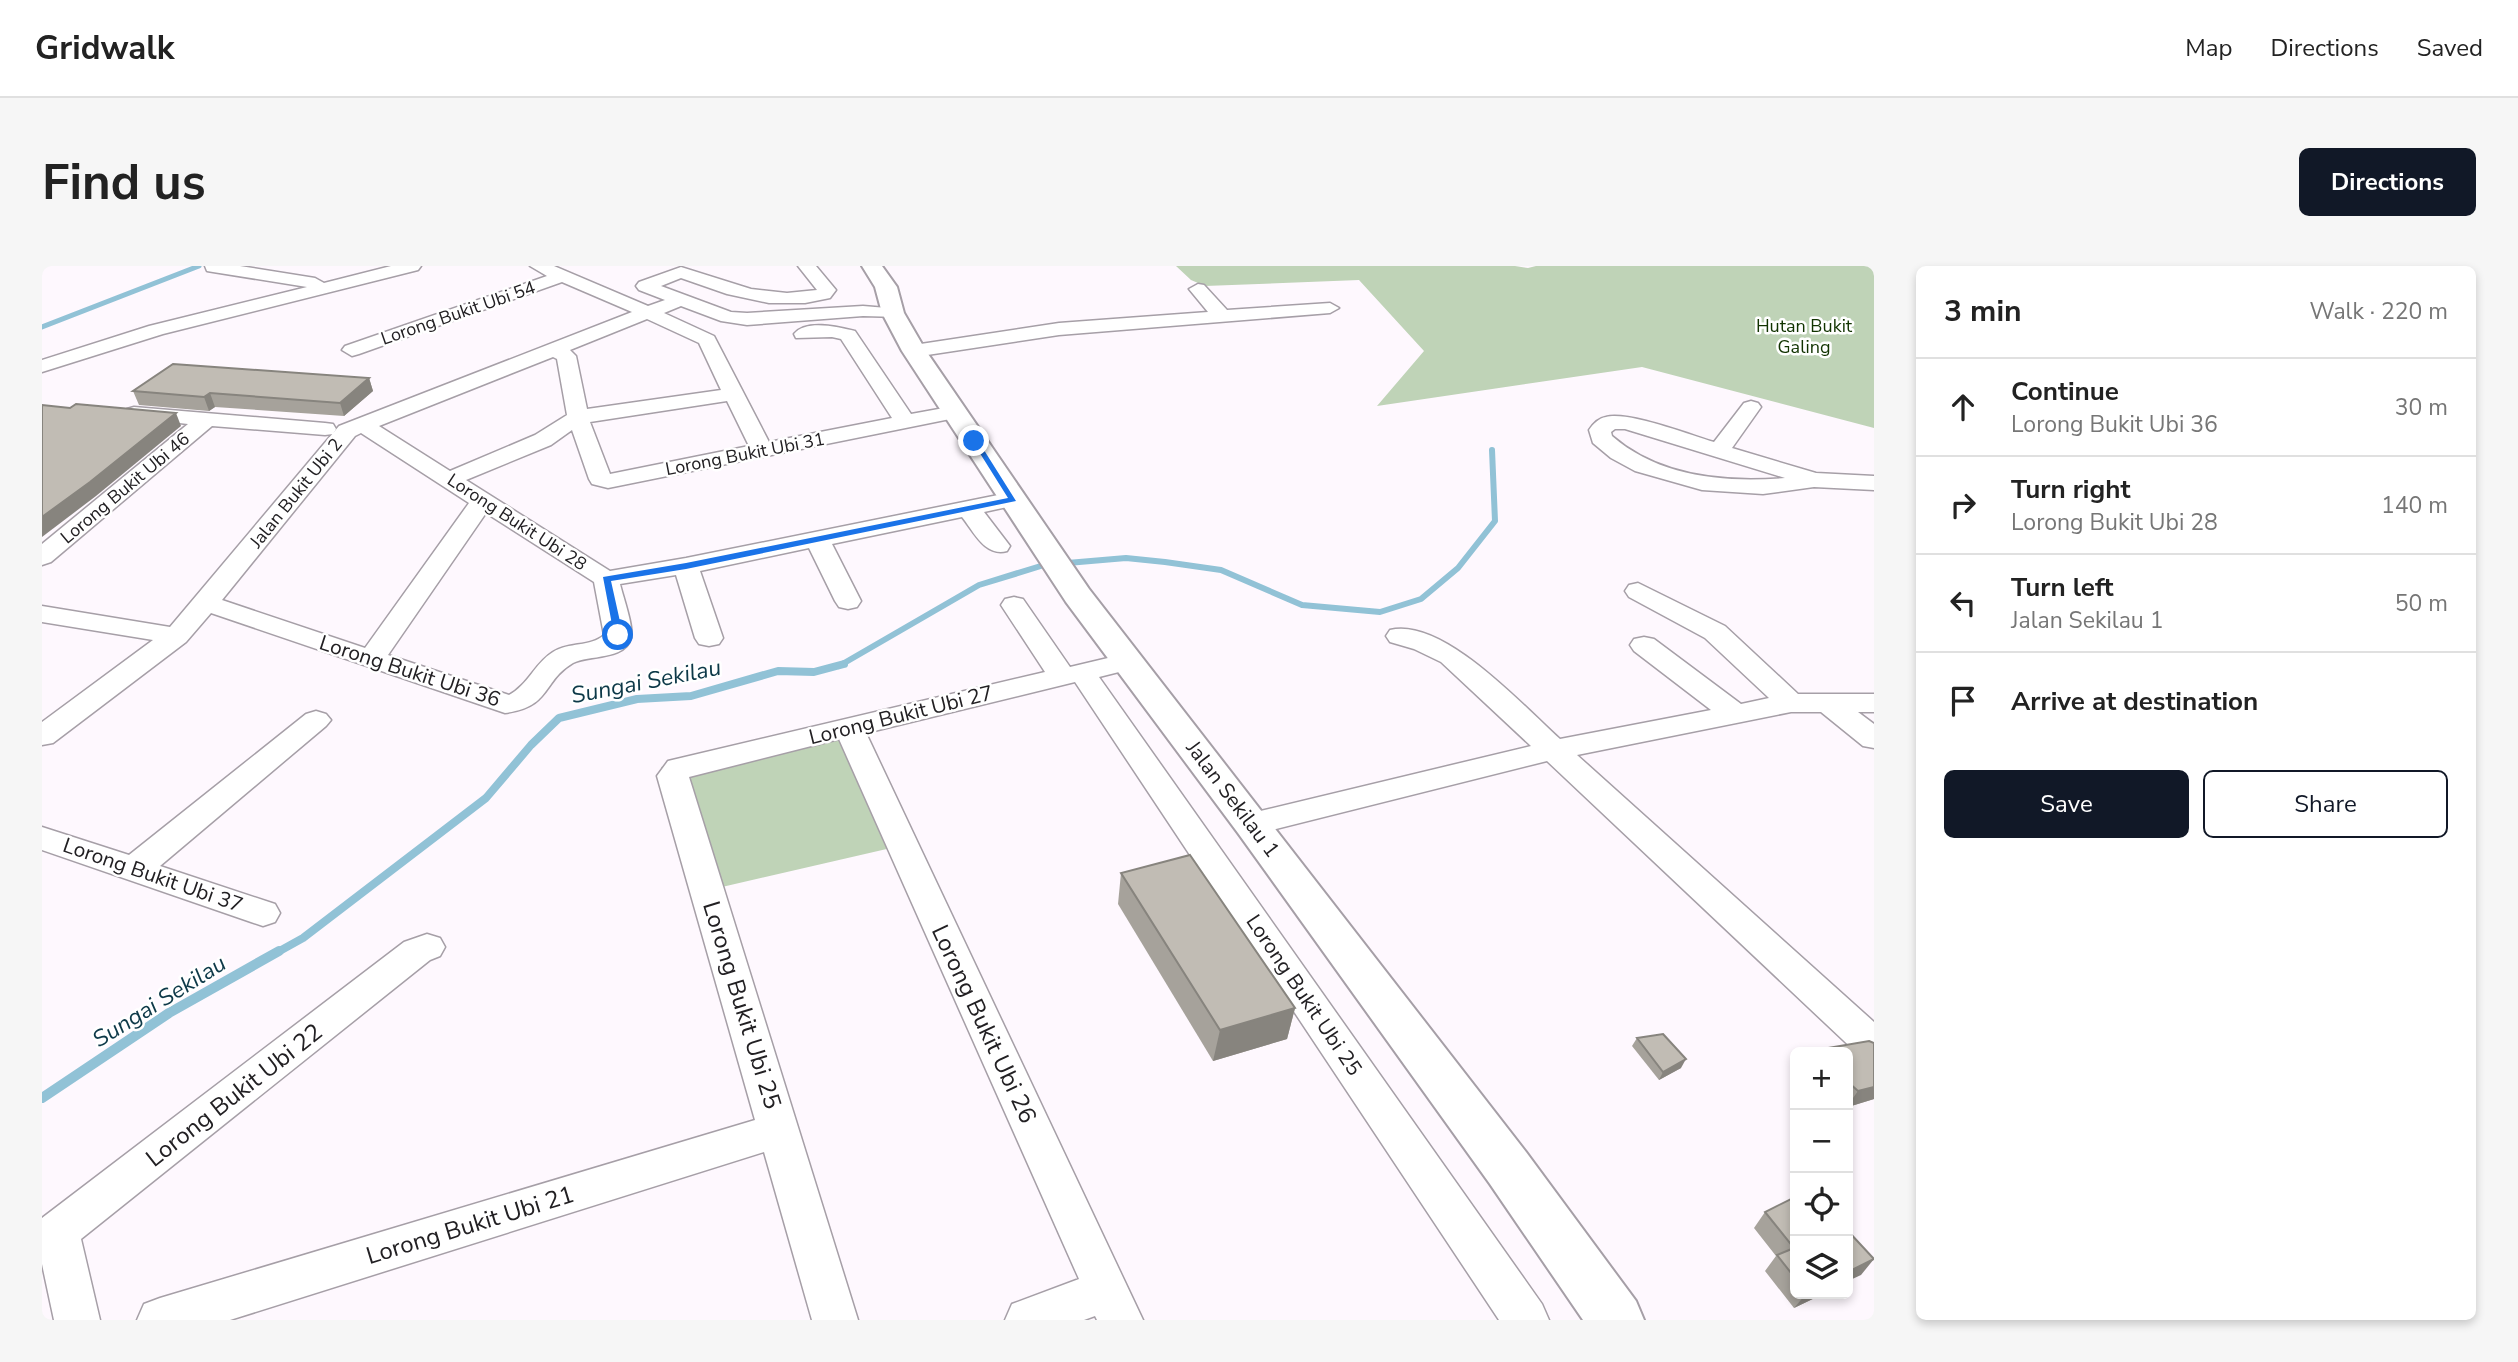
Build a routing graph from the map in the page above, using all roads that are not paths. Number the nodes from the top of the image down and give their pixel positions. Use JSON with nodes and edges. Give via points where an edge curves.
{"nodes":[{"id":1,"x":412,"y":266,"type":"edge"},
{"id":2,"x":539,"y":266,"type":"edge"},
{"id":3,"x":807,"y":266,"type":"edge"},
{"id":4,"x":872,"y":266,"type":"edge"},
{"id":5,"x":213,"y":267,"type":"edge"},
{"id":6,"x":564,"y":276,"type":"junction"},
{"id":7,"x":623,"y":280,"type":"dead end"},
{"id":8,"x":331,"y":286,"type":"junction"},
{"id":9,"x":645,"y":286,"type":"junction"},
{"id":10,"x":1198,"y":289,"type":"dead end"},
{"id":11,"x":680,"y":300,"type":"junction"},
{"id":12,"x":1330,"y":308,"type":"dead end"},
{"id":13,"x":650,"y":312,"type":"junction"},
{"id":14,"x":893,"y":313,"type":"junction"},
{"id":15,"x":1222,"y":316,"type":"junction"},
{"id":16,"x":1003,"y":317,"type":"dead end"},
{"id":17,"x":1014,"y":335,"type":"junction"},
{"id":18,"x":707,"y":340,"type":"junction"},
{"id":19,"x":554,"y":349,"type":"junction"},
{"id":20,"x":352,"y":350,"type":"dead end"},
{"id":21,"x":914,"y":351,"type":"junction"},
{"id":22,"x":42,"y":366,"type":"edge"},
{"id":23,"x":733,"y":394,"type":"junction"},
{"id":24,"x":1751,"y":407,"type":"dead end"},
{"id":25,"x":112,"y":411,"type":"edge"},
{"id":26,"x":955,"y":412,"type":"junction"},
{"id":27,"x":578,"y":417,"type":"junction"},
{"id":28,"x":207,"y":419,"type":"junction"},
{"id":29,"x":905,"y":422,"type":"junction"},
{"id":30,"x":361,"y":424,"type":"junction"},
{"id":31,"x":325,"y":429,"type":"dead end"},
{"id":32,"x":762,"y":451,"type":"junction"},
{"id":33,"x":1719,"y":451,"type":"junction"},
{"id":34,"x":450,"y":479,"type":"junction"},
{"id":35,"x":1814,"y":480,"type":"junction"},
{"id":36,"x":1874,"y":483,"type":"edge"},
{"id":37,"x":1013,"y":499,"type":"junction"},
{"id":38,"x":483,"y":500,"type":"junction"},
{"id":39,"x":968,"y":508,"type":"junction"},
{"id":40,"x":817,"y":539,"type":"junction"},
{"id":41,"x":998,"y":546,"type":"dead end"},
{"id":42,"x":42,"y":557,"type":"edge"},
{"id":43,"x":686,"y":566,"type":"junction"},
{"id":44,"x":606,"y":579,"type":"junction"},
{"id":45,"x":1638,"y":591,"type":"dead end"},
{"id":46,"x":848,"y":601,"type":"dead end"},
{"id":47,"x":206,"y":603,"type":"junction"},
{"id":48,"x":1014,"y":605,"type":"dead end"},
{"id":49,"x":42,"y":614,"type":"edge"},
{"id":50,"x":176,"y":636,"type":"junction"},
{"id":51,"x":1400,"y":636,"type":"dead end"},
{"id":52,"x":709,"y":638,"type":"dead end"},
{"id":53,"x":1644,"y":645,"type":"dead end"},
{"id":54,"x":371,"y":659,"type":"junction"},
{"id":55,"x":1129,"y":661,"type":"junction"},
{"id":56,"x":1071,"y":673,"type":"junction"},
{"id":57,"x":1827,"y":702,"type":"junction"},
{"id":58,"x":1791,"y":703,"type":"junction"},
{"id":59,"x":1874,"y":703,"type":"edge"},
{"id":60,"x":1737,"y":715,"type":"junction"},
{"id":61,"x":316,"y":720,"type":"dead end"},
{"id":62,"x":849,"y":728,"type":"junction"},
{"id":63,"x":42,"y":736,"type":"edge"},
{"id":64,"x":1874,"y":739,"type":"edge"},
{"id":65,"x":1553,"y":750,"type":"junction"},
{"id":66,"x":675,"y":772,"type":"joint"},
{"id":67,"x":1252,"y":824,"type":"junction"},
{"id":68,"x":42,"y":838,"type":"edge"},
{"id":69,"x":135,"y":868,"type":"junction"},
{"id":70,"x":263,"y":913,"type":"dead end"},
{"id":71,"x":427,"y":947,"type":"dead end"},
{"id":72,"x":1874,"y":1045,"type":"edge"},
{"id":73,"x":779,"y":1130,"type":"junction"},
{"id":74,"x":50,"y":1239,"type":"edge"},
{"id":75,"x":1113,"y":1305,"type":"edge"},
{"id":76,"x":77,"y":1320,"type":"edge"},
{"id":77,"x":160,"y":1320,"type":"edge"},
{"id":78,"x":835,"y":1320,"type":"edge"},
{"id":79,"x":1028,"y":1320,"type":"edge"},
{"id":80,"x":1526,"y":1320,"type":"edge"},
{"id":81,"x":1616,"y":1320,"type":"edge"}],
"edges":[{"from":1,"to":8,"type":"street"},
{"from":2,"to":6,"type":"street"},
{"from":3,"to":9,"type":"street","via":[[827,290],[824,294],[751,297],[681,272]]},
{"from":4,"to":14,"type":"street","name":"Jalan Sekilau 1","via":[[887,287]]},
{"from":5,"to":8,"type":"street"},
{"from":6,"to":13,"type":"street"},
{"from":6,"to":20,"type":"street","name":"Lorong Bukit Ubi 54"},
{"from":7,"to":9,"type":"street"},
{"from":8,"to":22,"type":"street","via":[[181,323]]},
{"from":9,"to":11,"type":"street"},
{"from":10,"to":15,"type":"street"},
{"from":11,"to":13,"type":"street","name":"Jalan Bukit Ubi 2"},
{"from":11,"to":14,"type":"street","via":[[747,319]]},
{"from":12,"to":15,"type":"street"},
{"from":13,"to":18,"type":"street"},
{"from":13,"to":19,"type":"street","name":"Jalan Bukit Ubi 2"},
{"from":14,"to":21,"type":"street","name":"Jalan Sekilau 1"},
{"from":15,"to":17,"type":"street"},
{"from":16,"to":17,"type":"street"},
{"from":17,"to":21,"type":"street"},
{"from":18,"to":23,"type":"street"},
{"from":18,"to":29,"type":"street","via":[[832,331],[848,335]]},
{"from":19,"to":27,"type":"street","via":[[566,356]]},
{"from":19,"to":30,"type":"street","name":"Jalan Bukit Ubi 2"},
{"from":21,"to":26,"type":"street","name":"Jalan Sekilau 1"},
{"from":23,"to":27,"type":"street"},
{"from":23,"to":32,"type":"street"},
{"from":24,"to":33,"type":"street"},
{"from":25,"to":28,"type":"street"},
{"from":26,"to":29,"type":"street","name":"Lorong Bukit Ubi 31"},
{"from":26,"to":37,"type":"street","name":"Jalan Sekilau 1"},
{"from":27,"to":32,"type":"street","name":"Lorong Bukit Ubi 31","via":[[600,479],[608,481]]},
{"from":27,"to":34,"type":"street","via":[[543,440]]},
{"from":28,"to":31,"type":"street"},
{"from":28,"to":42,"type":"street","name":"Lorong Bukit Ubi 46"},
{"from":29,"to":32,"type":"street","name":"Lorong Bukit Ubi 31"},
{"from":30,"to":34,"type":"street","name":"Lorong Bukit Ubi 28"},
{"from":30,"to":47,"type":"street","name":"Jalan Bukit Ubi 2","via":[[346,431]]},
{"from":33,"to":35,"type":"street"},
{"from":33,"to":35,"type":"street","via":[[1627,423],[1610,422],[1600,429],[1601,439],[1625,460],[1674,476],[1780,488]]},
{"from":34,"to":38,"type":"street","name":"Lorong Bukit Ubi 28"},
{"from":35,"to":36,"type":"street"},
{"from":37,"to":39,"type":"street","name":"Lorong Bukit Ubi 28"},
{"from":37,"to":55,"type":"street","name":"Jalan Sekilau 1","via":[[1077,595]]},
{"from":38,"to":44,"type":"street","name":"Lorong Bukit Ubi 28"},
{"from":38,"to":54,"type":"street"},
{"from":39,"to":40,"type":"street","name":"Lorong Bukit Ubi 28"},
{"from":39,"to":41,"type":"street"},
{"from":40,"to":43,"type":"street","name":"Lorong Bukit Ubi 28"},
{"from":40,"to":46,"type":"street"},
{"from":43,"to":44,"type":"street","name":"Lorong Bukit Ubi 28"},
{"from":43,"to":52,"type":"street"},
{"from":44,"to":54,"type":"street","name":"Lorong Bukit Ubi 36","via":[[617,640],[556,661],[526,699],[515,704]]},
{"from":45,"to":58,"type":"street","via":[[1715,632]]},
{"from":47,"to":50,"type":"street","name":"Jalan Bukit Ubi 2"},
{"from":47,"to":54,"type":"street","name":"Lorong Bukit Ubi 36"},
{"from":48,"to":56,"type":"street","name":"Lorong Bukit Ubi 25"},
{"from":49,"to":50,"type":"street"},
{"from":50,"to":63,"type":"street","name":"Jalan Bukit Ubi 2"},
{"from":51,"to":65,"type":"street","via":[[1451,656]]},
{"from":53,"to":60,"type":"street"},
{"from":55,"to":56,"type":"street","name":"Lorong Bukit Ubi 27"},
{"from":55,"to":67,"type":"street","name":"Jalan Sekilau 1"},
{"from":56,"to":62,"type":"street","name":"Lorong Bukit Ubi 27"},
{"from":56,"to":80,"type":"street","name":"Lorong Bukit Ubi 25"},
{"from":57,"to":58,"type":"street"},
{"from":57,"to":59,"type":"street"},
{"from":57,"to":64,"type":"street"},
{"from":58,"to":60,"type":"street"},
{"from":60,"to":65,"type":"street"},
{"from":61,"to":69,"type":"street"},
{"from":62,"to":66,"type":"street","name":"Lorong Bukit Ubi 27"},
{"from":62,"to":75,"type":"street","name":"Lorong Bukit Ubi 26"},
{"from":65,"to":67,"type":"street"},
{"from":65,"to":72,"type":"street"},
{"from":66,"to":73,"type":"street","name":"Lorong Bukit Ubi 25"},
{"from":67,"to":81,"type":"street","name":"Jalan Sekilau 1"},
{"from":68,"to":69,"type":"street","name":"Lorong Bukit Ubi 37"},
{"from":69,"to":70,"type":"street","name":"Lorong Bukit Ubi 37"},
{"from":71,"to":74,"type":"street","name":"Lorong Bukit Ubi 22"},
{"from":73,"to":77,"type":"street","name":"Lorong Bukit Ubi 21"},
{"from":73,"to":78,"type":"street","name":"Lorong Bukit Ubi 25"},
{"from":74,"to":76,"type":"street"},
{"from":75,"to":79,"type":"street"}]}
